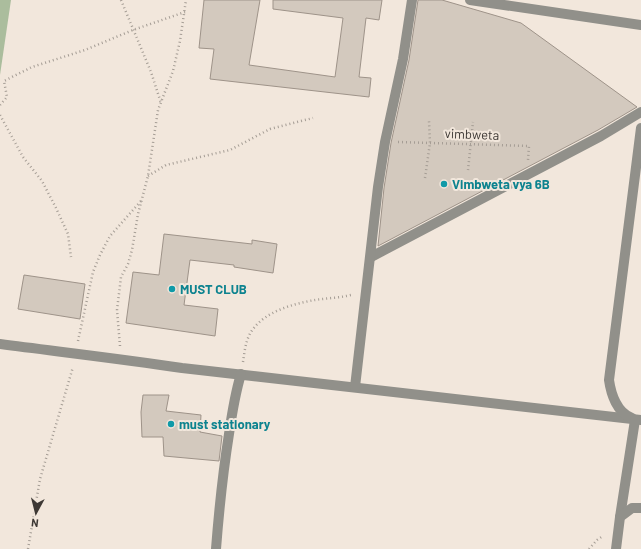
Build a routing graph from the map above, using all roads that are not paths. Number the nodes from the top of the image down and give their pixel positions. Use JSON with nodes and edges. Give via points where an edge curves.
{"nodes":[{"id":1,"x":412,"y":0,"type":"edge"},
{"id":2,"x":470,"y":0,"type":"edge"},
{"id":3,"x":641,"y":25,"type":"edge"},
{"id":4,"x":641,"y":112,"type":"edge"},
{"id":5,"x":641,"y":128,"type":"edge"},
{"id":6,"x":371,"y":257,"type":"junction"},
{"id":7,"x":0,"y":344,"type":"edge"},
{"id":8,"x":241,"y":374,"type":"junction"},
{"id":9,"x":355,"y":387,"type":"junction"},
{"id":10,"x":639,"y":419,"type":"edge"},
{"id":11,"x":641,"y":508,"type":"edge"},
{"id":12,"x":620,"y":517,"type":"junction"},
{"id":13,"x":216,"y":549,"type":"edge"},
{"id":14,"x":616,"y":549,"type":"edge"}],
"edges":[{"from":1,"to":6,"type":"street","via":[[385,142]]},
{"from":2,"to":3,"type":"street"},
{"from":4,"to":6,"type":"street","via":[[601,136]]},
{"from":5,"to":10,"type":"street","via":[[608,380],[610,391],[619,408],[626,416]]},
{"from":6,"to":9,"type":"street"},
{"from":7,"to":8,"type":"street"},
{"from":8,"to":9,"type":"street"},
{"from":8,"to":13,"type":"street","via":[[235,393],[228,441]]},
{"from":9,"to":10,"type":"street"},
{"from":10,"to":12,"type":"street"},
{"from":11,"to":12,"type":"street","via":[[632,508]]},
{"from":12,"to":14,"type":"street"}]}
